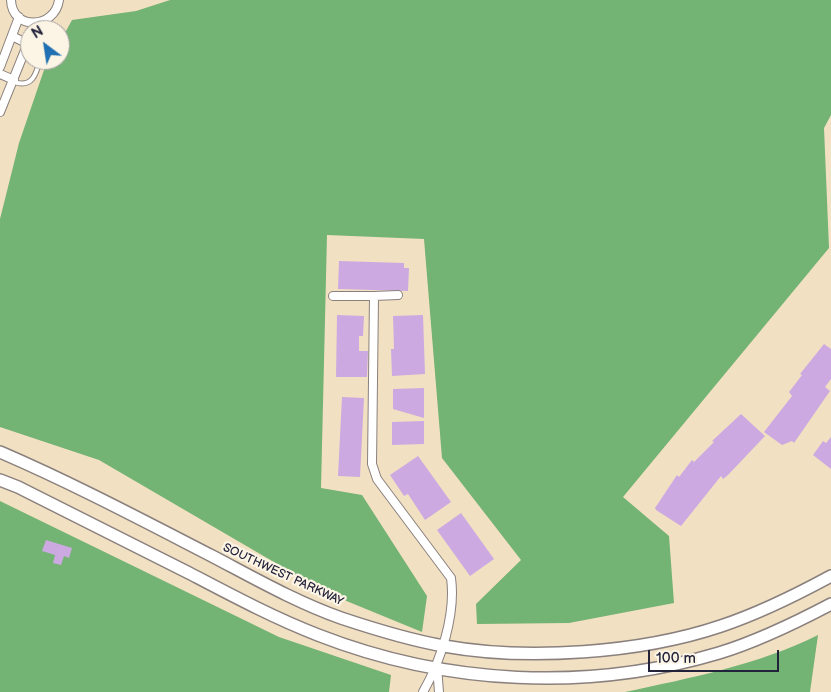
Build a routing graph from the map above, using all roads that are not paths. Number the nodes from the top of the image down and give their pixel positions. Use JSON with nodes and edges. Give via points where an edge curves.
{"nodes":[{"id":1,"x":11,"y":0,"type":"edge"},
{"id":2,"x":59,"y":0,"type":"edge"},
{"id":3,"x":19,"y":17,"type":"junction"},
{"id":4,"x":24,"y":20,"type":"edge"},
{"id":5,"x":45,"y":20,"type":"edge"},
{"id":6,"x":12,"y":36,"type":"junction"},
{"id":7,"x":20,"y":39,"type":"edge"},
{"id":8,"x":20,"y":65,"type":"edge"},
{"id":9,"x":0,"y":67,"type":"edge"},
{"id":10,"x":37,"y":70,"type":"edge"},
{"id":11,"x":0,"y":74,"type":"edge"},
{"id":12,"x":14,"y":81,"type":"junction"},
{"id":13,"x":0,"y":112,"type":"edge"},
{"id":14,"x":398,"y":295,"type":"dead end"},
{"id":15,"x":333,"y":296,"type":"dead end"},
{"id":16,"x":374,"y":296,"type":"junction"},
{"id":17,"x":0,"y":452,"type":"edge"},
{"id":18,"x":0,"y":480,"type":"edge"},
{"id":19,"x":831,"y":576,"type":"edge"},
{"id":20,"x":831,"y":604,"type":"edge"},
{"id":21,"x":443,"y":646,"type":"junction"},
{"id":22,"x":437,"y":667,"type":"junction"},
{"id":23,"x":423,"y":692,"type":"edge"},
{"id":24,"x":439,"y":692,"type":"edge"}],
"edges":[{"from":1,"to":3,"type":"street"},
{"from":2,"to":5,"type":"street","via":[[54,15]]},
{"from":3,"to":4,"type":"street"},
{"from":3,"to":6,"type":"street"},
{"from":6,"to":7,"type":"street"},
{"from":6,"to":9,"type":"street"},
{"from":8,"to":12,"type":"street"},
{"from":10,"to":12,"type":"lane","via":[[30,82]]},
{"from":11,"to":12,"type":"street"},
{"from":12,"to":13,"type":"street"},
{"from":14,"to":16,"type":"street"},
{"from":15,"to":16,"type":"street"},
{"from":16,"to":21,"type":"street","via":[[372,464],[377,479],[451,578],[453,592]]},
{"from":17,"to":21,"type":"main road","name":"SOUTHWEST PARKWAY","via":[[67,482],[272,588],[339,617]]},
{"from":18,"to":22,"type":"main road","via":[[18,486],[260,610],[310,632],[378,656]]},
{"from":19,"to":21,"type":"main road","name":"SOUTHWEST PARKWAY","via":[[721,626],[678,638],[581,651],[517,652]]},
{"from":20,"to":22,"type":"main road","via":[[764,637],[719,653],[619,674],[567,679],[518,678],[477,676]]},
{"from":21,"to":22,"type":"street"},
{"from":22,"to":23,"type":"street"},
{"from":22,"to":24,"type":"street"}]}
